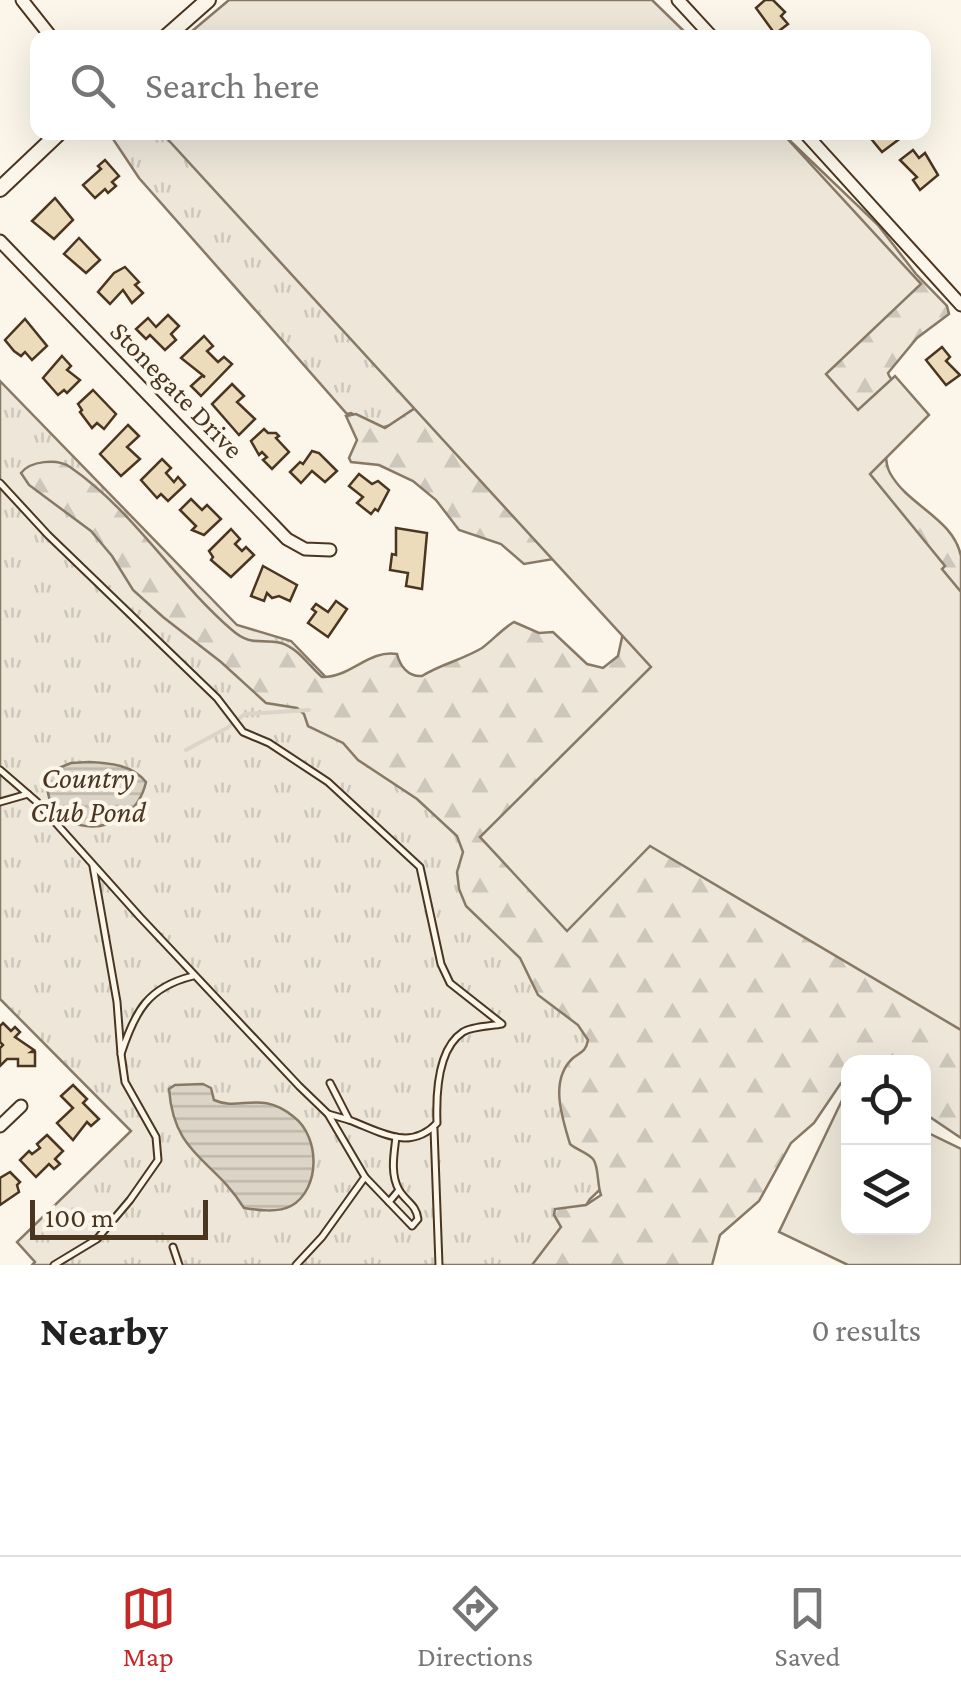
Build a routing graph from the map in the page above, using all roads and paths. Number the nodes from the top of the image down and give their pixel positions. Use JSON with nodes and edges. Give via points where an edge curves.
{"nodes":[{"id":1,"x":22,"y":0,"type":"edge"},
{"id":2,"x":208,"y":0,"type":"edge"},
{"id":3,"x":678,"y":0,"type":"edge"},
{"id":4,"x":46,"y":30,"type":"edge"},
{"id":5,"x":174,"y":30,"type":"edge"},
{"id":6,"x":706,"y":30,"type":"edge"},
{"id":7,"x":52,"y":140,"type":"edge"},
{"id":8,"x":811,"y":140,"type":"edge"},
{"id":9,"x":0,"y":189,"type":"edge"},
{"id":10,"x":0,"y":241,"type":"edge"},
{"id":11,"x":961,"y":306,"type":"edge"},
{"id":12,"x":0,"y":483,"type":"edge"},
{"id":13,"x":330,"y":550,"type":"dead end"},
{"id":14,"x":0,"y":770,"type":"edge"},
{"id":15,"x":28,"y":794,"type":"junction"},
{"id":16,"x":0,"y":802,"type":"edge"},
{"id":17,"x":93,"y":863,"type":"junction"},
{"id":18,"x":195,"y":975,"type":"junction"},
{"id":19,"x":122,"y":1054,"type":"junction"},
{"id":20,"x":330,"y":1083,"type":"dead end"},
{"id":21,"x":22,"y":1106,"type":"dead end"},
{"id":22,"x":328,"y":1114,"type":"junction"},
{"id":23,"x":349,"y":1120,"type":"junction"},
{"id":24,"x":0,"y":1126,"type":"edge"},
{"id":25,"x":434,"y":1126,"type":"junction"},
{"id":26,"x":396,"y":1137,"type":"junction"},
{"id":27,"x":365,"y":1177,"type":"junction"},
{"id":28,"x":399,"y":1190,"type":"junction"},
{"id":29,"x":389,"y":1202,"type":"junction"},
{"id":30,"x":173,"y":1247,"type":"dead end"},
{"id":31,"x":54,"y":1265,"type":"edge"},
{"id":32,"x":179,"y":1265,"type":"edge"},
{"id":33,"x":296,"y":1265,"type":"edge"},
{"id":34,"x":439,"y":1265,"type":"edge"}],
"edges":[{"from":1,"to":4,"type":"street"},
{"from":2,"to":5,"type":"street"},
{"from":3,"to":6,"type":"street"},
{"from":7,"to":9,"type":"street"},
{"from":8,"to":11,"type":"street"},
{"from":10,"to":13,"type":"street","name":"Stonegate Drive","via":[[286,539],[304,549]]},
{"from":12,"to":25,"type":"lane","via":[[243,732],[328,782],[420,867],[450,983],[502,1024],[463,1032],[447,1052]]},
{"from":14,"to":15,"type":"lane"},
{"from":15,"to":16,"type":"lane"},
{"from":15,"to":17,"type":"lane"},
{"from":17,"to":18,"type":"lane"},
{"from":17,"to":19,"type":"lane"},
{"from":18,"to":19,"type":"lane","via":[[170,981],[146,1000]]},
{"from":18,"to":22,"type":"lane"},
{"from":19,"to":31,"type":"lane","via":[[125,1082],[156,1137],[158,1160],[96,1239]]},
{"from":20,"to":23,"type":"lane"},
{"from":21,"to":24,"type":"street"},
{"from":22,"to":23,"type":"lane"},
{"from":22,"to":27,"type":"lane"},
{"from":23,"to":26,"type":"lane"},
{"from":25,"to":26,"type":"lane","via":[[425,1136]]},
{"from":25,"to":34,"type":"lane"},
{"from":26,"to":28,"type":"lane"},
{"from":27,"to":29,"type":"lane"},
{"from":27,"to":33,"type":"lane"},
{"from":28,"to":29,"type":"lane"},
{"from":28,"to":29,"type":"lane","via":[[418,1211],[412,1226]]},
{"from":30,"to":32,"type":"lane"}]}
